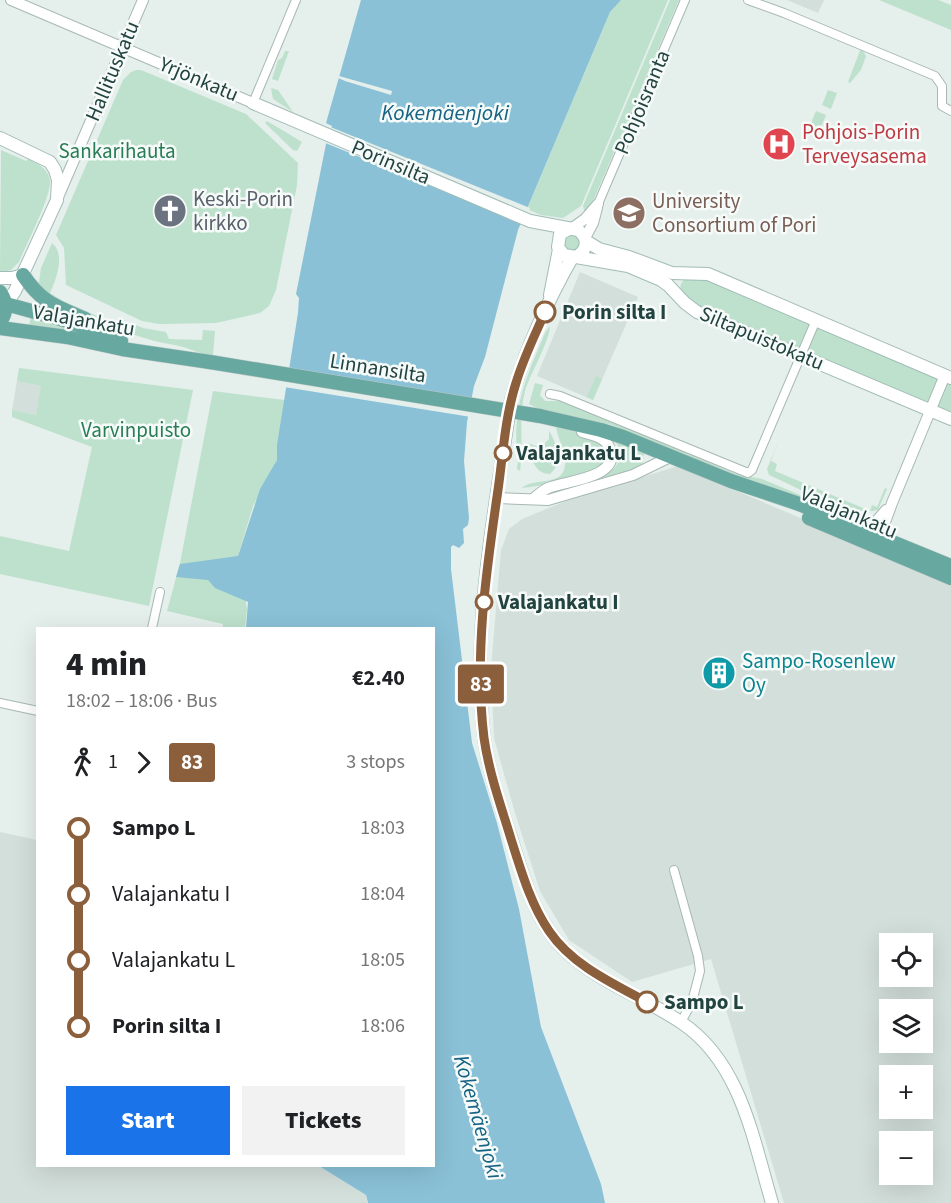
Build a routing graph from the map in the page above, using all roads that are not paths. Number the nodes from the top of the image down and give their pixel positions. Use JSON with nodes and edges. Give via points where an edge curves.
{"nodes":[{"id":1,"x":11,"y":0,"type":"edge"},
{"id":2,"x":143,"y":0,"type":"edge"},
{"id":3,"x":296,"y":0,"type":"edge"},
{"id":4,"x":685,"y":0,"type":"edge"},
{"id":5,"x":748,"y":0,"type":"edge"},
{"id":6,"x":122,"y":47,"type":"junction"},
{"id":7,"x":253,"y":103,"type":"junction"},
{"id":8,"x":951,"y":111,"type":"edge"},
{"id":9,"x":0,"y":138,"type":"edge"},
{"id":10,"x":57,"y":200,"type":"junction"},
{"id":11,"x":598,"y":204,"type":"junction"},
{"id":12,"x":530,"y":221,"type":"junction"},
{"id":13,"x":570,"y":229,"type":"junction"},
{"id":14,"x":586,"y":240,"type":"junction"},
{"id":15,"x":558,"y":247,"type":"junction"},
{"id":16,"x":574,"y":257,"type":"junction"},
{"id":17,"x":686,"y":273,"type":"junction"},
{"id":18,"x":23,"y":275,"type":"junction"},
{"id":19,"x":0,"y":278,"type":"edge"},
{"id":20,"x":677,"y":295,"type":"junction"},
{"id":21,"x":3,"y":298,"type":"edge"},
{"id":22,"x":549,"y":303,"type":"junction"},
{"id":23,"x":816,"y":320,"type":"junction"},
{"id":24,"x":0,"y":322,"type":"edge"},
{"id":25,"x":0,"y":328,"type":"edge"},
{"id":26,"x":160,"y":353,"type":"junction"},
{"id":27,"x":801,"y":356,"type":"junction"},
{"id":28,"x":210,"y":362,"type":"joint"},
{"id":29,"x":948,"y":377,"type":"edge"},
{"id":30,"x":549,"y":394,"type":"dead end"},
{"id":31,"x":930,"y":411,"type":"junction"},
{"id":32,"x":543,"y":417,"type":"junction"},
{"id":33,"x":951,"y":419,"type":"edge"},
{"id":34,"x":646,"y":446,"type":"junction"},
{"id":35,"x":672,"y":456,"type":"junction"},
{"id":36,"x":650,"y":466,"type":"junction"},
{"id":37,"x":497,"y":498,"type":"junction"},
{"id":38,"x":533,"y":498,"type":"junction"},
{"id":39,"x":892,"y":503,"type":"junction"},
{"id":40,"x":858,"y":533,"type":"junction"},
{"id":41,"x":880,"y":536,"type":"junction"},
{"id":42,"x":951,"y":566,"type":"edge"},
{"id":43,"x":951,"y":578,"type":"edge"},
{"id":44,"x":160,"y":592,"type":"dead end"},
{"id":45,"x":152,"y":627,"type":"edge"},
{"id":46,"x":0,"y":703,"type":"edge"},
{"id":47,"x":36,"y":711,"type":"edge"},
{"id":48,"x":674,"y":870,"type":"dead end"},
{"id":49,"x":681,"y":1022,"type":"junction"},
{"id":50,"x":772,"y":1203,"type":"edge"}],
"edges":[{"from":1,"to":6,"type":"street","name":"Yrjönkatu"},
{"from":2,"to":6,"type":"street","name":"Hallituskatu"},
{"from":3,"to":7,"type":"street"},
{"from":4,"to":11,"type":"street","name":"Pohjoisranta"},
{"from":5,"to":8,"type":"street","via":[[935,76],[942,86],[942,106]]},
{"from":6,"to":7,"type":"street","name":"Yrjönkatu"},
{"from":6,"to":10,"type":"street","name":"Hallituskatu"},
{"from":7,"to":12,"type":"main road","name":"Porinsilta"},
{"from":9,"to":10,"type":"main road","via":[[50,162],[58,180]]},
{"from":10,"to":18,"type":"main road","name":"Hallituskatu"},
{"from":11,"to":13,"type":"street","name":"Pohjoisranta"},
{"from":11,"to":14,"type":"street","name":"Pohjoisranta"},
{"from":12,"to":13,"type":"main road","name":"Porinsilta"},
{"from":12,"to":15,"type":"main road","name":"Porinsilta"},
{"from":13,"to":14,"type":"main road","via":[[581,232]]},
{"from":13,"to":15,"type":"main road","via":[[560,234]]},
{"from":14,"to":16,"type":"main road","via":[[583,252]]},
{"from":14,"to":17,"type":"main road","name":"Siltapuistokatu","via":[[599,249],[664,271]]},
{"from":15,"to":16,"type":"main road","via":[[564,255]]},
{"from":15,"to":22,"type":"main road"},
{"from":16,"to":20,"type":"main road","name":"Siltapuistokatu","via":[[634,268],[661,280]]},
{"from":16,"to":22,"type":"main road"},
{"from":17,"to":20,"type":"main road","via":[[676,281]]},
{"from":17,"to":23,"type":"main road","name":"Siltapuistokatu","via":[[708,273]]},
{"from":18,"to":19,"type":"main road"},
{"from":18,"to":21,"type":"main road","name":"Hallituskatu","via":[[11,299]]},
{"from":18,"to":26,"type":"main road","via":[[44,300]]},
{"from":20,"to":27,"type":"main road","name":"Siltapuistokatu","via":[[697,312]]},
{"from":21,"to":24,"type":"main road","via":[[5,312]]},
{"from":21,"to":26,"type":"main road","name":"Valajankatu"},
{"from":22,"to":37,"type":"main road","via":[[516,381]]},
{"from":23,"to":27,"type":"street"},
{"from":23,"to":29,"type":"main road","name":"Siltapuistokatu"},
{"from":25,"to":26,"type":"main road","name":"Valajankatu"},
{"from":26,"to":28,"type":"main road","name":"Valajankatu"},
{"from":27,"to":30,"type":"street","via":[[748,473]]},
{"from":27,"to":31,"type":"main road","name":"Siltapuistokatu"},
{"from":28,"to":32,"type":"main road","name":"Linnansilta","bridge":true},
{"from":29,"to":31,"type":"street"},
{"from":31,"to":33,"type":"main road","name":"Siltapuistokatu"},
{"from":31,"to":39,"type":"street"},
{"from":32,"to":34,"type":"main road","name":"Valajankatu","via":[[601,430]]},
{"from":32,"to":38,"type":"street","via":[[597,436],[612,454],[603,471],[547,489]]},
{"from":34,"to":35,"type":"main road","name":"Valajankatu"},
{"from":34,"to":36,"type":"street"},
{"from":35,"to":36,"type":"street"},
{"from":35,"to":40,"type":"main road","name":"Valajankatu","via":[[762,497]]},
{"from":36,"to":38,"type":"street","via":[[633,475],[548,500]]},
{"from":37,"to":38,"type":"street"},
{"from":37,"to":49,"type":"main road","via":[[482,620],[482,713],[492,777],[532,902],[567,953],[605,980]]},
{"from":39,"to":40,"type":"street","via":[[874,524]]},
{"from":39,"to":41,"type":"street"},
{"from":40,"to":41,"type":"main road","name":"Valajankatu"},
{"from":40,"to":43,"type":"main road","name":"Valajankatu"},
{"from":41,"to":42,"type":"main road","name":"Valajankatu"},
{"from":44,"to":45,"type":"street"},
{"from":46,"to":47,"type":"street"},
{"from":48,"to":49,"type":"street","via":[[700,971],[692,1002]]},
{"from":49,"to":50,"type":"main road","via":[[712,1048],[732,1081]]}]}
